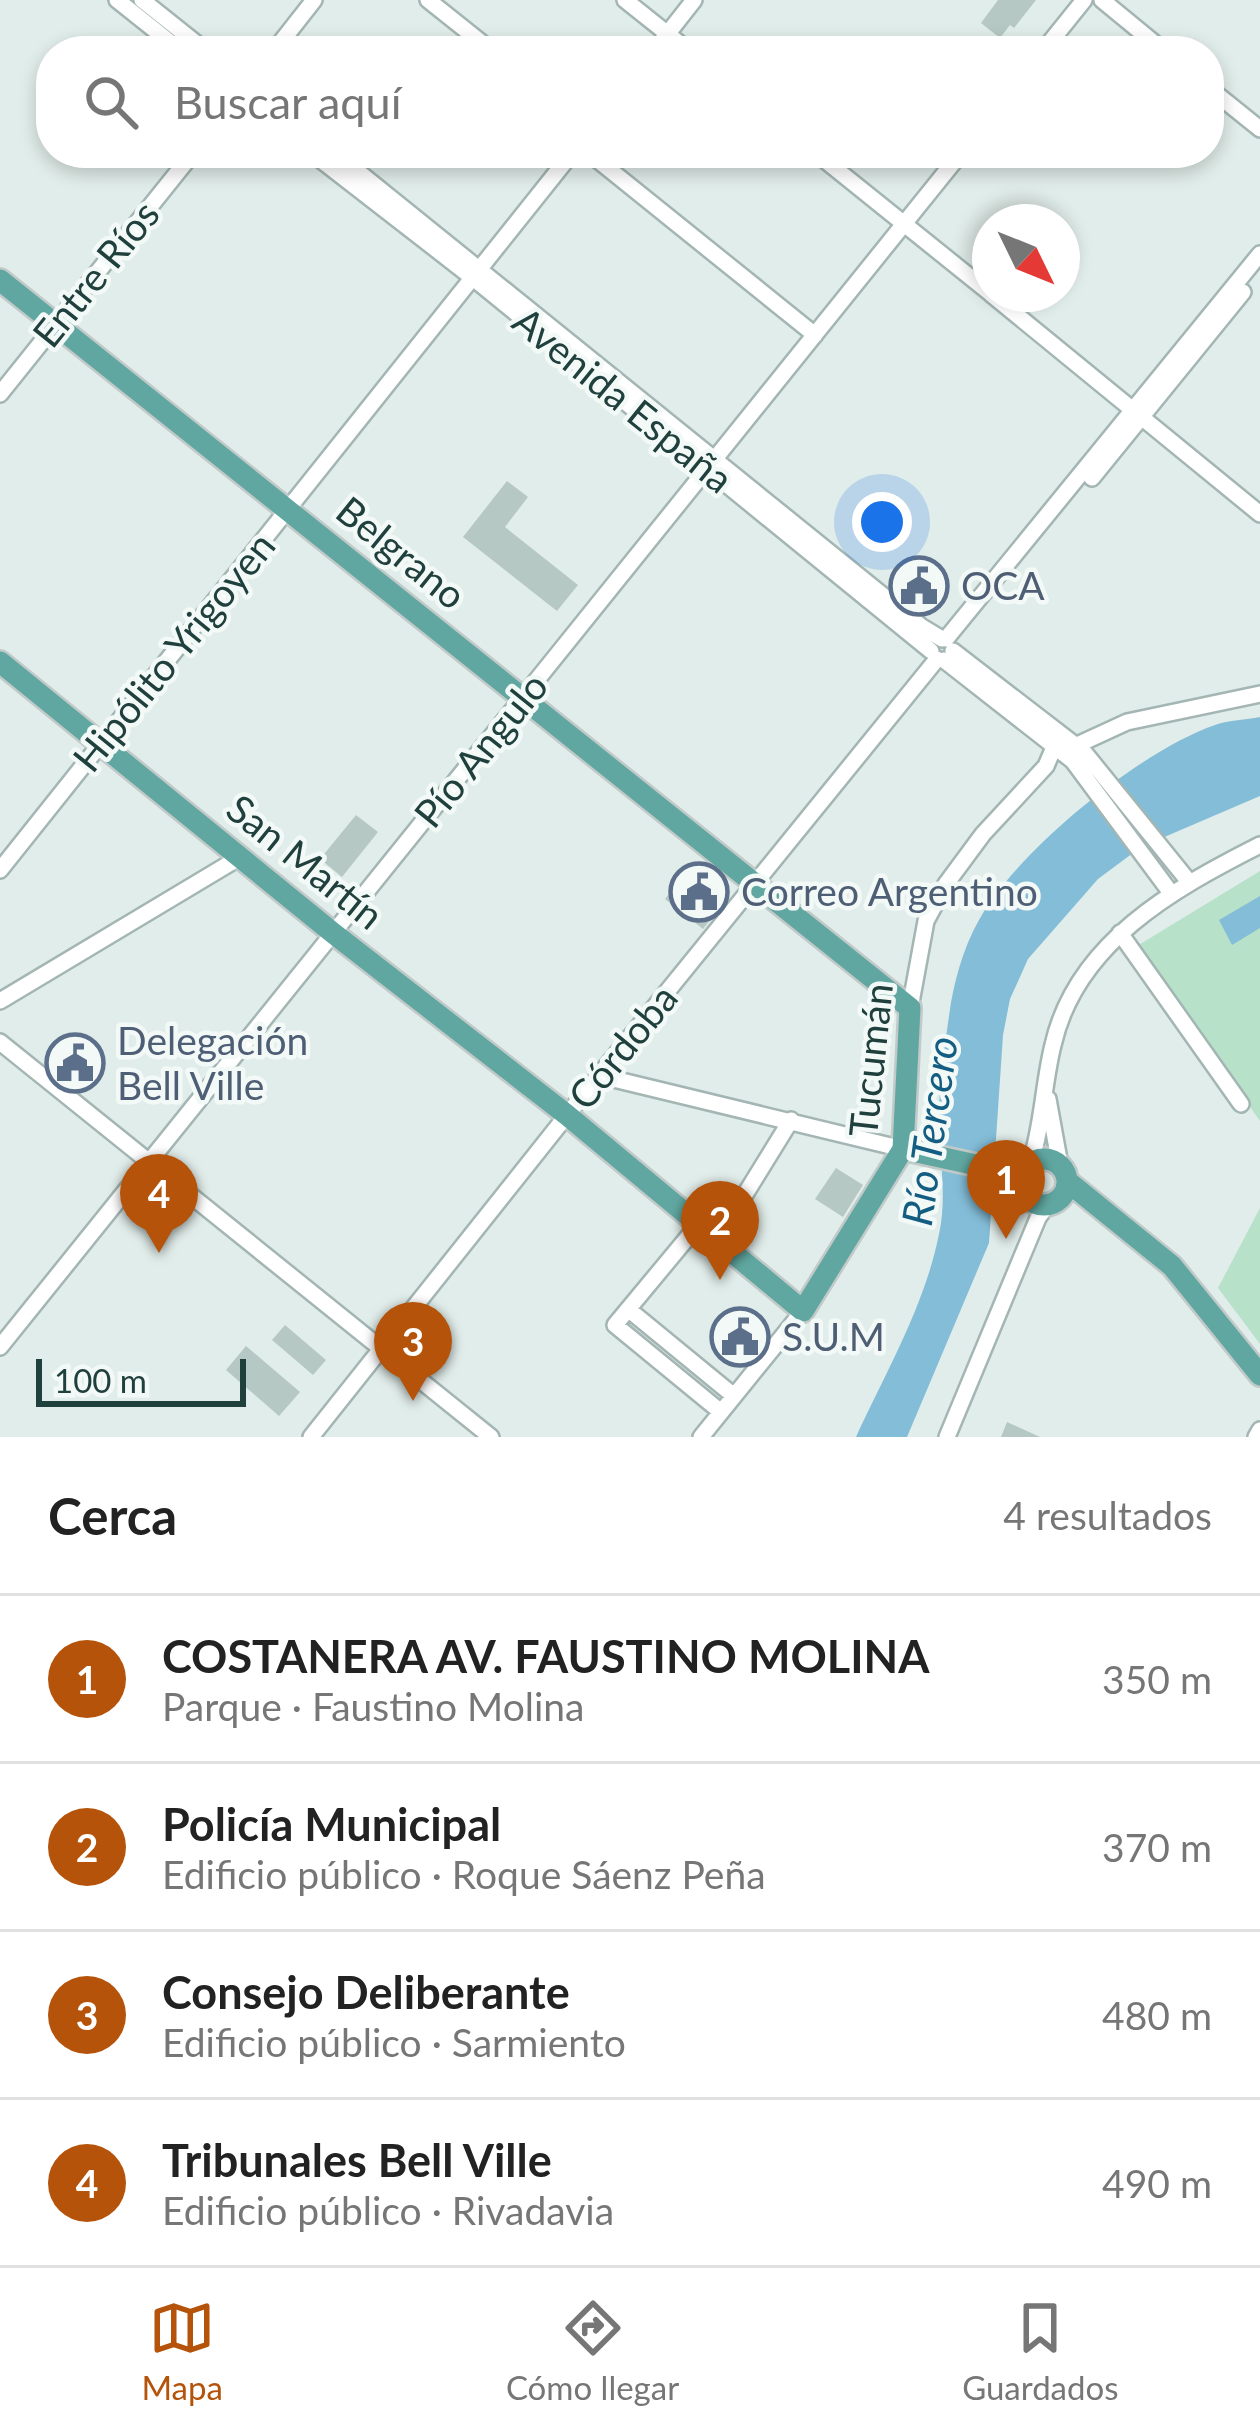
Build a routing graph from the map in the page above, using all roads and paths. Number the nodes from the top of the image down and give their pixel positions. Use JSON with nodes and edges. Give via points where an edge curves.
{"nodes":[{"id":1,"x":117,"y":0,"type":"edge"},
{"id":2,"x":142,"y":0,"type":"edge"},
{"id":3,"x":314,"y":0,"type":"edge"},
{"id":4,"x":428,"y":0,"type":"edge"},
{"id":5,"x":625,"y":0,"type":"edge"},
{"id":6,"x":694,"y":0,"type":"edge"},
{"id":7,"x":1084,"y":0,"type":"edge"},
{"id":8,"x":1102,"y":0,"type":"edge"},
{"id":9,"x":668,"y":33,"type":"junction"},
{"id":10,"x":163,"y":36,"type":"edge"},
{"id":11,"x":187,"y":36,"type":"edge"},
{"id":12,"x":286,"y":36,"type":"edge"},
{"id":13,"x":473,"y":36,"type":"edge"},
{"id":14,"x":666,"y":36,"type":"edge"},
{"id":15,"x":672,"y":36,"type":"edge"},
{"id":16,"x":1055,"y":36,"type":"edge"},
{"id":17,"x":1146,"y":36,"type":"edge"},
{"id":18,"x":1224,"y":100,"type":"edge"},
{"id":19,"x":1260,"y":129,"type":"edge"},
{"id":20,"x":181,"y":168,"type":"edge"},
{"id":21,"x":333,"y":168,"type":"edge"},
{"id":22,"x":353,"y":168,"type":"edge"},
{"id":23,"x":560,"y":168,"type":"edge"},
{"id":24,"x":608,"y":168,"type":"edge"},
{"id":25,"x":835,"y":168,"type":"edge"},
{"id":26,"x":949,"y":168,"type":"edge"},
{"id":27,"x":904,"y":224,"type":"junction"},
{"id":28,"x":1260,"y":254,"type":"edge"},
{"id":29,"x":1260,"y":271,"type":"edge"},
{"id":30,"x":477,"y":273,"type":"junction"},
{"id":31,"x":972,"y":279,"type":"edge"},
{"id":32,"x":0,"y":280,"type":"edge"},
{"id":33,"x":1013,"y":312,"type":"edge"},
{"id":34,"x":56,"y":324,"type":"junction"},
{"id":35,"x":815,"y":335,"type":"junction"},
{"id":36,"x":0,"y":394,"type":"edge"},
{"id":37,"x":1139,"y":413,"type":"junction"},
{"id":38,"x":712,"y":463,"type":"junction"},
{"id":39,"x":289,"y":509,"type":"junction"},
{"id":40,"x":1260,"y":514,"type":"edge"},
{"id":41,"x":944,"y":649,"type":"junction"},
{"id":42,"x":0,"y":662,"type":"edge"},
{"id":43,"x":1260,"y":694,"type":"edge"},
{"id":44,"x":523,"y":698,"type":"junction"},
{"id":45,"x":102,"y":743,"type":"junction"},
{"id":46,"x":1065,"y":747,"type":"junction"},
{"id":47,"x":1260,"y":845,"type":"edge"},
{"id":48,"x":242,"y":856,"type":"junction"},
{"id":49,"x":0,"y":870,"type":"edge"},
{"id":50,"x":1190,"y":884,"type":"junction"},
{"id":51,"x":754,"y":885,"type":"junction"},
{"id":52,"x":1171,"y":893,"type":"junction"},
{"id":53,"x":333,"y":933,"type":"junction"},
{"id":54,"x":1120,"y":933,"type":"junction"},
{"id":55,"x":0,"y":1000,"type":"edge"},
{"id":56,"x":910,"y":1008,"type":"junction"},
{"id":57,"x":0,"y":1042,"type":"edge"},
{"id":58,"x":601,"y":1076,"type":"junction"},
{"id":59,"x":1047,"y":1096,"type":"junction"},
{"id":60,"x":1241,"y":1105,"type":"dead end"},
{"id":61,"x":566,"y":1115,"type":"junction"},
{"id":62,"x":791,"y":1120,"type":"junction"},
{"id":63,"x":903,"y":1149,"type":"junction"},
{"id":64,"x":149,"y":1162,"type":"junction"},
{"id":65,"x":1020,"y":1170,"type":"junction"},
{"id":66,"x":1053,"y":1191,"type":"junction"},
{"id":67,"x":698,"y":1225,"type":"junction"},
{"id":68,"x":716,"y":1240,"type":"junction"},
{"id":69,"x":628,"y":1310,"type":"junction"},
{"id":70,"x":803,"y":1311,"type":"junction"},
{"id":71,"x":0,"y":1347,"type":"edge"},
{"id":72,"x":382,"y":1348,"type":"junction"},
{"id":73,"x":1260,"y":1375,"type":"edge"},
{"id":74,"x":734,"y":1396,"type":"junction"},
{"id":75,"x":721,"y":1412,"type":"junction"},
{"id":76,"x":311,"y":1437,"type":"edge"},
{"id":77,"x":491,"y":1437,"type":"edge"},
{"id":78,"x":701,"y":1437,"type":"edge"},
{"id":79,"x":947,"y":1437,"type":"edge"}],
"edges":[{"from":1,"to":10,"type":"street"},
{"from":2,"to":11,"type":"street"},
{"from":3,"to":12,"type":"street"},
{"from":4,"to":13,"type":"street"},
{"from":5,"to":9,"type":"street"},
{"from":6,"to":9,"type":"street"},
{"from":7,"to":16,"type":"street"},
{"from":8,"to":17,"type":"street"},
{"from":9,"to":14,"type":"street"},
{"from":9,"to":15,"type":"street"},
{"from":18,"to":19,"type":"street"},
{"from":20,"to":34,"type":"street","name":"Entre Ríos"},
{"from":21,"to":30,"type":"street","name":"Avenida España"},
{"from":22,"to":30,"type":"street","name":"Avenida España"},
{"from":23,"to":30,"type":"street","name":"Hipólito Yrigoyen"},
{"from":24,"to":35,"type":"street"},
{"from":25,"to":27,"type":"street"},
{"from":26,"to":27,"type":"street","name":"Pío Angulo"},
{"from":27,"to":31,"type":"street"},
{"from":27,"to":35,"type":"street","name":"Pío Angulo"},
{"from":28,"to":37,"type":"street","name":"Córdoba"},
{"from":29,"to":37,"type":"street","name":"Córdoba"},
{"from":30,"to":38,"type":"street","name":"Avenida España"},
{"from":30,"to":39,"type":"street","name":"Hipólito Yrigoyen"},
{"from":32,"to":34,"type":"main road","name":"Belgrano"},
{"from":33,"to":37,"type":"street"},
{"from":34,"to":36,"type":"street","name":"Entre Ríos"},
{"from":34,"to":39,"type":"main road","name":"Belgrano"},
{"from":35,"to":38,"type":"street","name":"Pío Angulo"},
{"from":37,"to":40,"type":"street"},
{"from":37,"to":41,"type":"street","name":"Córdoba"},
{"from":38,"to":41,"type":"street","name":"Avenida España"},
{"from":38,"to":44,"type":"street","name":"Pío Angulo"},
{"from":39,"to":44,"type":"main road","name":"Belgrano"},
{"from":39,"to":45,"type":"street","name":"Hipólito Yrigoyen"},
{"from":41,"to":46,"type":"street","name":"Avenida España"},
{"from":41,"to":51,"type":"street","name":"Córdoba"},
{"from":42,"to":45,"type":"main road","name":"San Martín"},
{"from":43,"to":46,"type":"street","via":[[1127,722]]},
{"from":44,"to":51,"type":"main road","name":"Belgrano"},
{"from":44,"to":53,"type":"street","name":"Pío Angulo"},
{"from":45,"to":48,"type":"main road","name":"San Martín"},
{"from":45,"to":49,"type":"street","name":"Hipólito Yrigoyen"},
{"from":46,"to":50,"type":"street"},
{"from":46,"to":52,"type":"street"},
{"from":46,"to":56,"type":"street","name":"Tucumán","via":[[946,884],[926,921]]},
{"from":47,"to":50,"type":"street"},
{"from":48,"to":53,"type":"main road","name":"San Martín"},
{"from":48,"to":55,"type":"street"},
{"from":50,"to":52,"type":"street"},
{"from":51,"to":56,"type":"main road","name":"Belgrano"},
{"from":51,"to":58,"type":"street","name":"Córdoba"},
{"from":52,"to":54,"type":"street"},
{"from":53,"to":61,"type":"main road","name":"San Martín"},
{"from":53,"to":64,"type":"street","name":"Pío Angulo"},
{"from":54,"to":59,"type":"street","via":[[1061,1014]]},
{"from":54,"to":60,"type":"street"},
{"from":56,"to":63,"type":"main road","name":"Tucumán"},
{"from":57,"to":64,"type":"street"},
{"from":58,"to":61,"type":"street","name":"Córdoba"},
{"from":58,"to":62,"type":"street"},
{"from":59,"to":65,"type":"street"},
{"from":59,"to":66,"type":"street"},
{"from":61,"to":67,"type":"main road","name":"San Martín"},
{"from":61,"to":72,"type":"street","name":"Córdoba"},
{"from":62,"to":63,"type":"street"},
{"from":62,"to":68,"type":"street"},
{"from":63,"to":65,"type":"main road"},
{"from":63,"to":70,"type":"main road","name":"Tucumán"},
{"from":64,"to":71,"type":"street","name":"Pío Angulo"},
{"from":64,"to":72,"type":"street"},
{"from":65,"to":66,"type":"main road","via":[[1024,1193]]},
{"from":65,"to":66,"type":"main road","via":[[1047,1159]]},
{"from":66,"to":73,"type":"main road","via":[[1097,1208],[1172,1266]]},
{"from":66,"to":79,"type":"street"},
{"from":67,"to":68,"type":"main road","name":"San Martín"},
{"from":67,"to":69,"type":"street"},
{"from":68,"to":70,"type":"main road","name":"San Martín"},
{"from":69,"to":74,"type":"street"},
{"from":69,"to":75,"type":"street","via":[[615,1325]]},
{"from":70,"to":74,"type":"street","name":"Tucumán"},
{"from":72,"to":76,"type":"street","name":"Córdoba"},
{"from":72,"to":77,"type":"street"},
{"from":74,"to":75,"type":"street","name":"Tucumán"},
{"from":75,"to":78,"type":"street","name":"Tucumán"}]}
